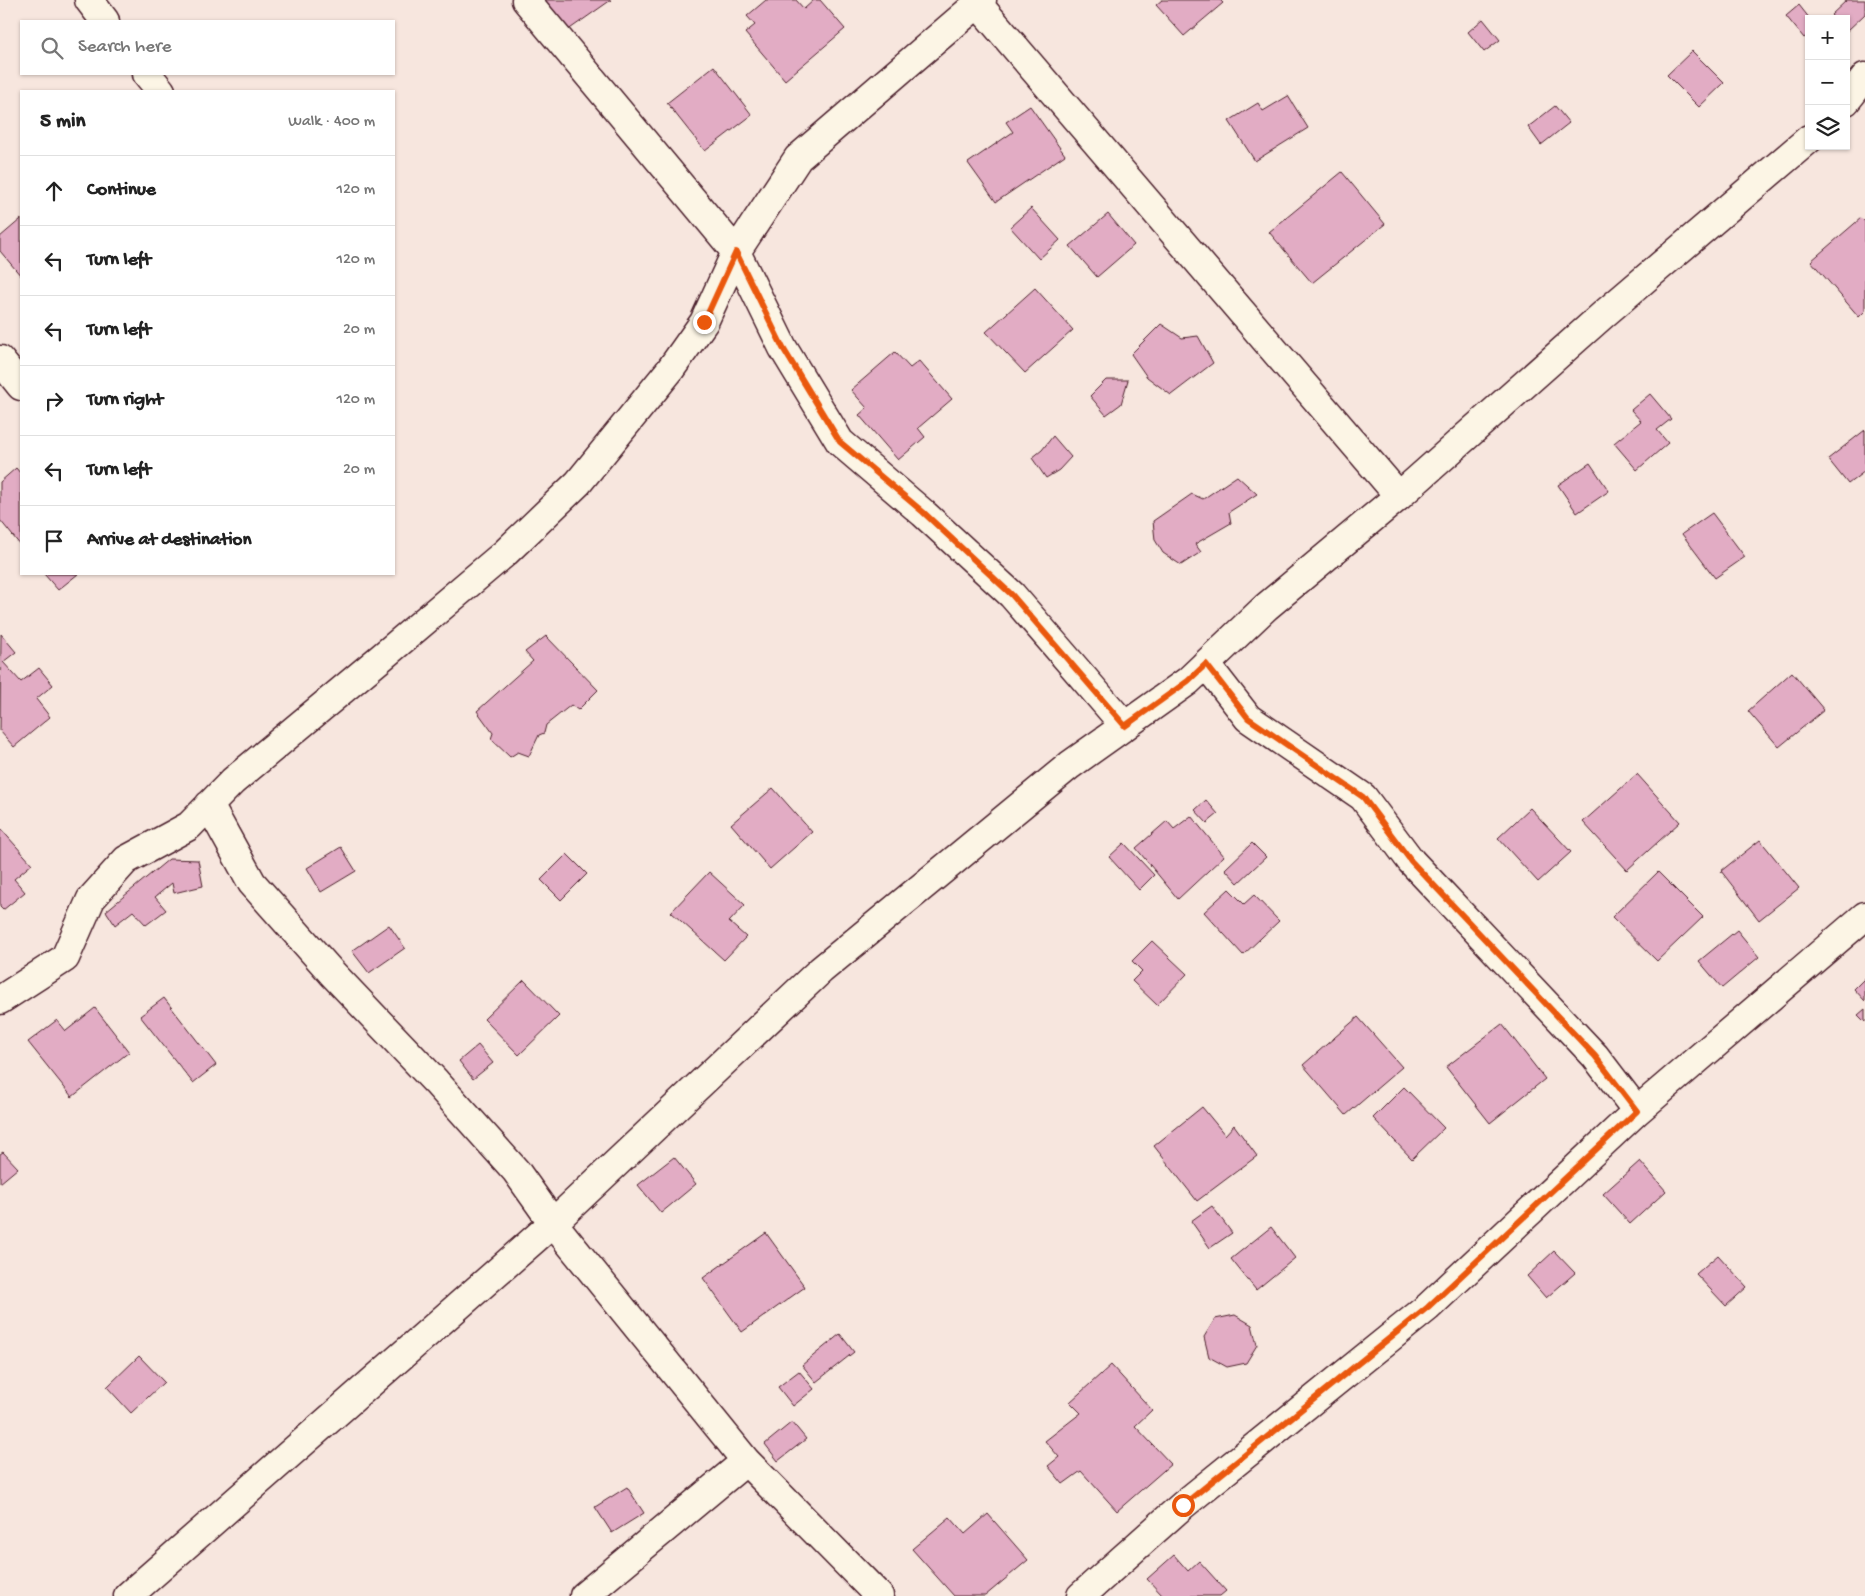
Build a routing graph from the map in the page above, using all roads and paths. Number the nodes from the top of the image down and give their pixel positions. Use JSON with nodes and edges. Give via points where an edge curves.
{"nodes":[{"id":1,"x":89,"y":0,"type":"edge"},
{"id":2,"x":526,"y":0,"type":"edge"},
{"id":3,"x":980,"y":2,"type":"edge"},
{"id":4,"x":105,"y":20,"type":"edge"},
{"id":5,"x":148,"y":75,"type":"edge"},
{"id":6,"x":1865,"y":77,"type":"edge"},
{"id":7,"x":160,"y":90,"type":"edge"},
{"id":8,"x":1850,"y":97,"type":"edge"},
{"id":9,"x":1805,"y":142,"type":"edge"},
{"id":10,"x":736,"y":252,"type":"junction"},
{"id":11,"x":0,"y":360,"type":"edge"},
{"id":12,"x":20,"y":385,"type":"edge"},
{"id":13,"x":1399,"y":496,"type":"junction"},
{"id":14,"x":1206,"y":664,"type":"junction"},
{"id":15,"x":1125,"y":726,"type":"junction"},
{"id":16,"x":209,"y":805,"type":"junction"},
{"id":17,"x":1865,"y":916,"type":"edge"},
{"id":18,"x":0,"y":1000,"type":"edge"},
{"id":19,"x":1637,"y":1111,"type":"junction"},
{"id":20,"x":553,"y":1223,"type":"junction"},
{"id":21,"x":746,"y":1461,"type":"junction"},
{"id":22,"x":128,"y":1596,"type":"edge"},
{"id":23,"x":584,"y":1596,"type":"edge"},
{"id":24,"x":879,"y":1596,"type":"edge"},
{"id":25,"x":1081,"y":1596,"type":"edge"}],
"edges":[{"from":1,"to":4,"type":"street"},
{"from":2,"to":10,"type":"street"},
{"from":3,"to":10,"type":"street","via":[[798,158]]},
{"from":3,"to":13,"type":"street"},
{"from":5,"to":7,"type":"street"},
{"from":6,"to":8,"type":"street"},
{"from":9,"to":13,"type":"street","via":[[1604,314]]},
{"from":10,"to":15,"type":"street","via":[[783,348],[840,442],[923,512],[1012,595]]},
{"from":10,"to":16,"type":"street","via":[[704,322],[670,370],[578,483],[505,553],[233,781]]},
{"from":11,"to":12,"type":"street"},
{"from":13,"to":14,"type":"street","via":[[1266,606]]},
{"from":14,"to":15,"type":"street","via":[[1188,681]]},
{"from":14,"to":19,"type":"street","via":[[1248,718],[1363,797],[1411,861],[1595,1056]]},
{"from":15,"to":20,"type":"street","via":[[1070,765],[821,970]]},
{"from":16,"to":18,"type":"street","via":[[188,826],[126,860],[91,899],[65,958]]},
{"from":16,"to":20,"type":"street","via":[[252,883],[502,1156]]},
{"from":17,"to":19,"type":"street"},
{"from":19,"to":25,"type":"street","via":[[1428,1307],[1183,1505]]},
{"from":20,"to":21,"type":"street"},
{"from":20,"to":22,"type":"street"},
{"from":21,"to":23,"type":"street"},
{"from":21,"to":24,"type":"street"}]}
